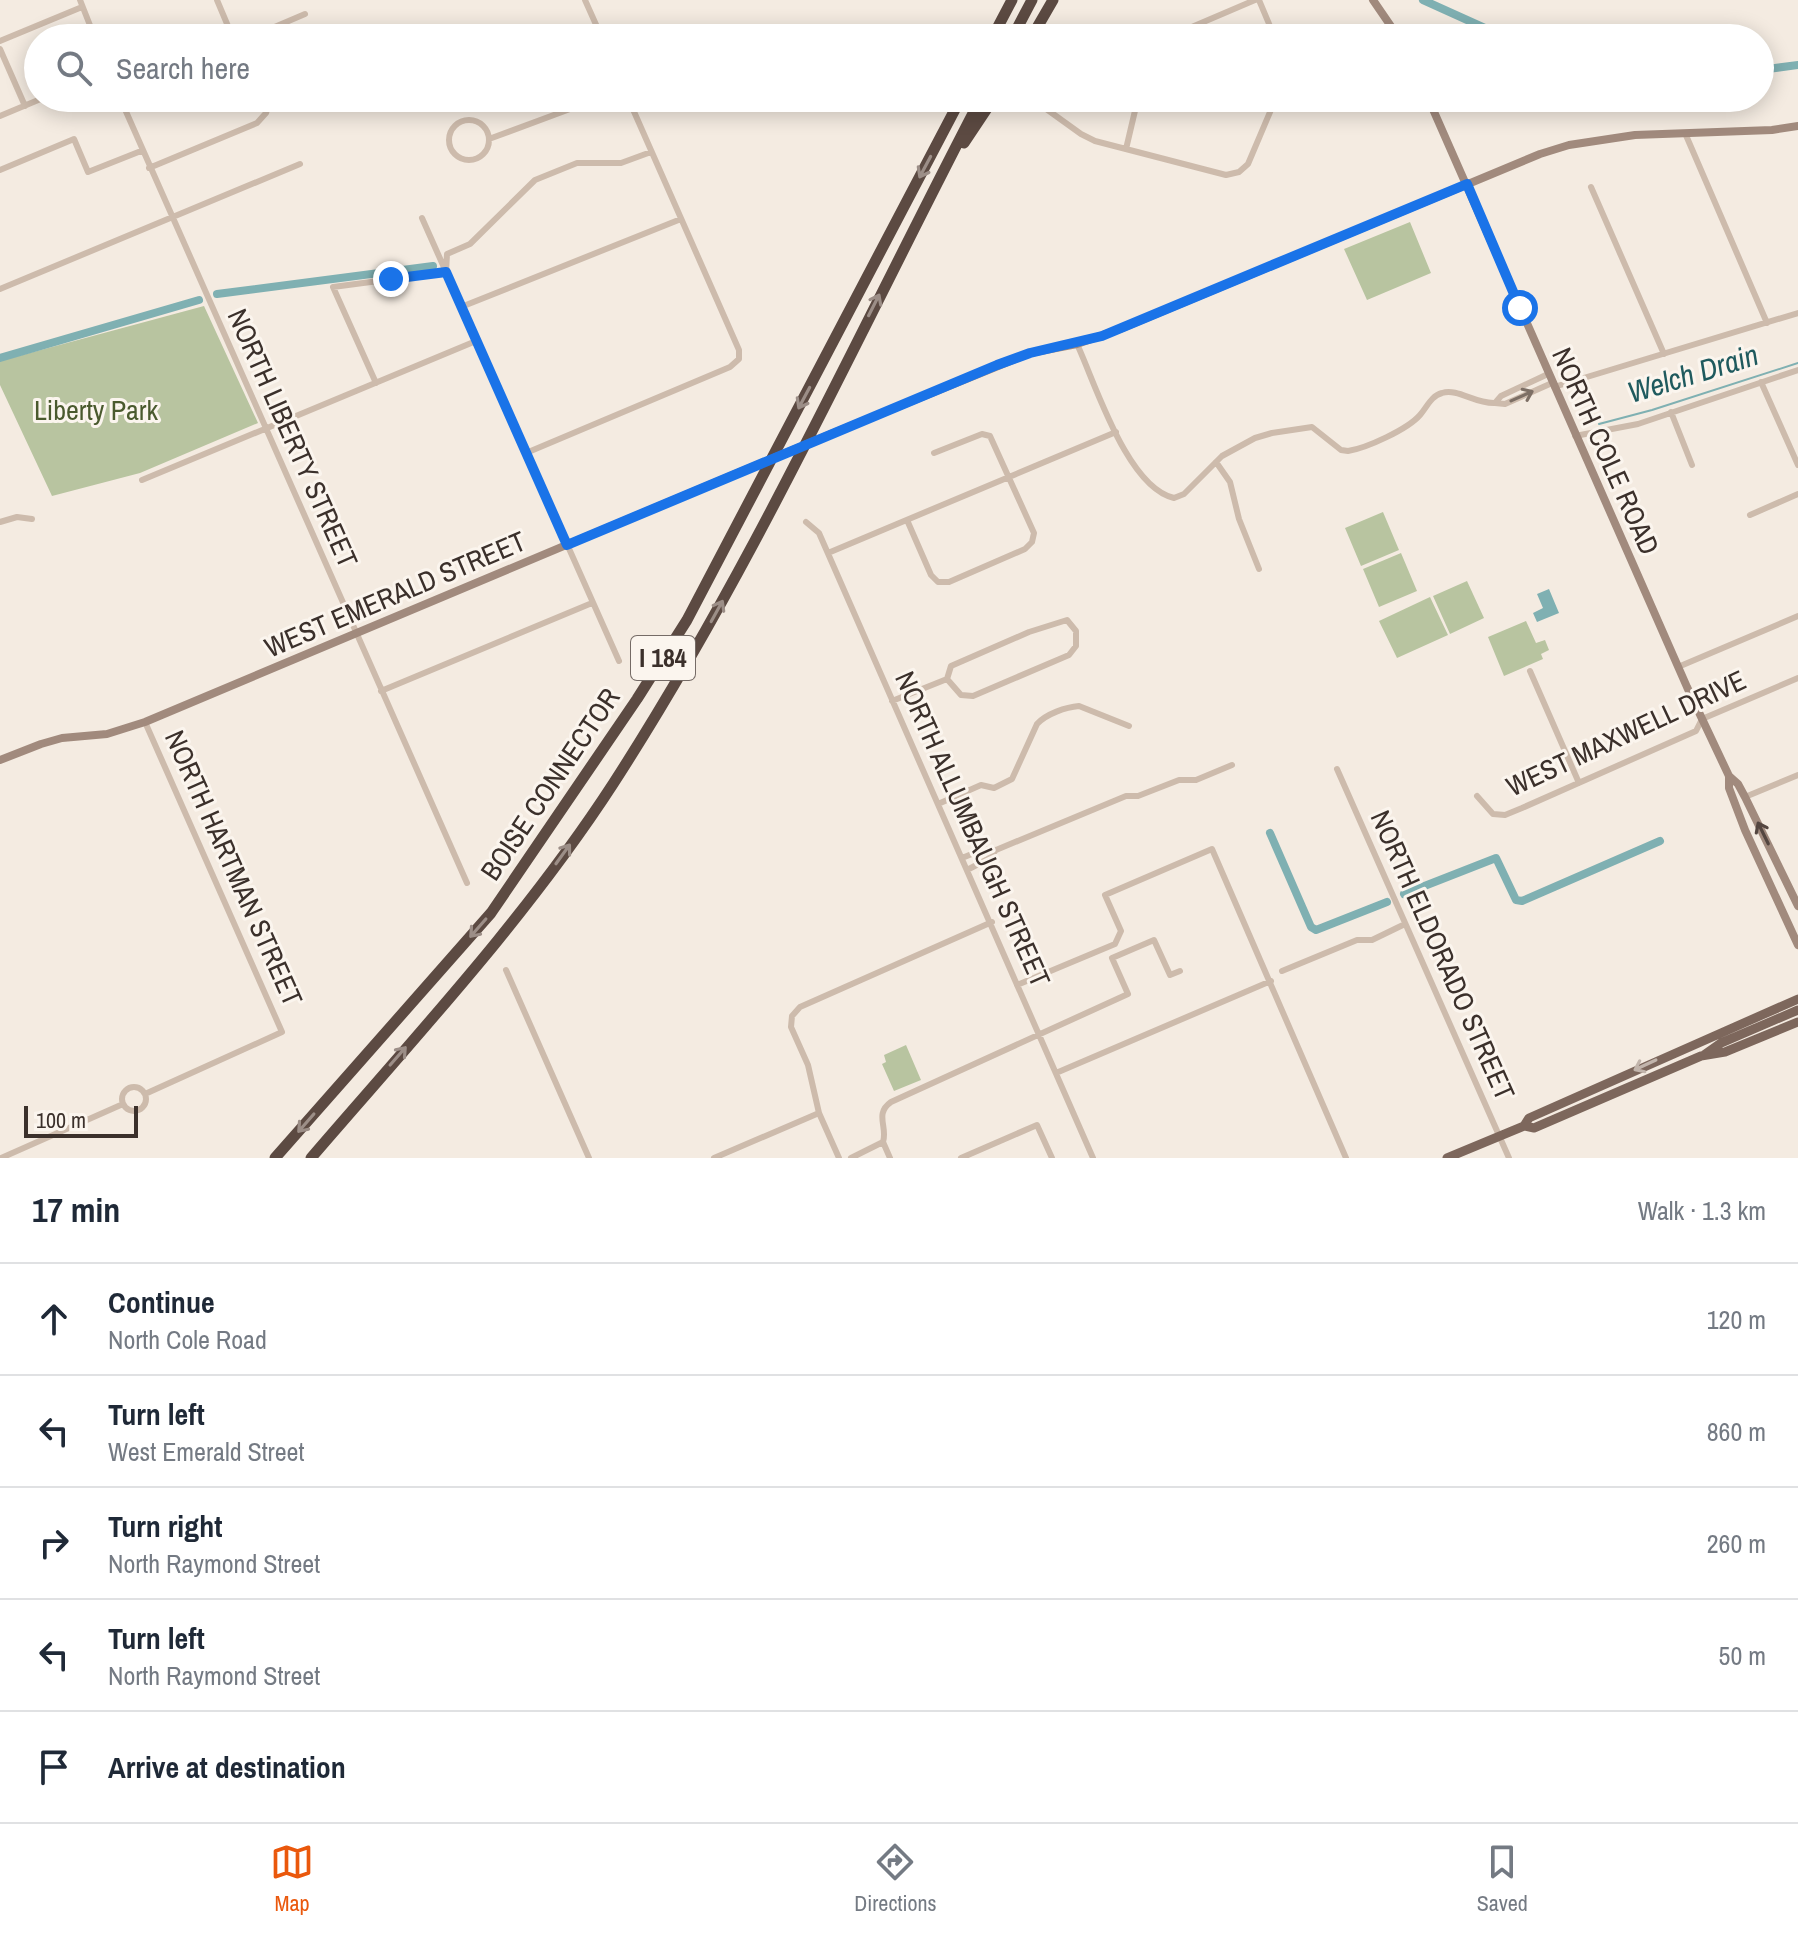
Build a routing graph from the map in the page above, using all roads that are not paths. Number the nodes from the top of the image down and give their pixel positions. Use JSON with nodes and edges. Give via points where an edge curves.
{"nodes":[{"id":1,"x":217,"y":0,"type":"edge"},
{"id":2,"x":585,"y":0,"type":"edge"},
{"id":3,"x":1012,"y":0,"type":"edge"},
{"id":4,"x":1032,"y":0,"type":"edge"},
{"id":5,"x":1053,"y":0,"type":"edge"},
{"id":6,"x":1257,"y":0,"type":"edge"},
{"id":7,"x":1367,"y":0,"type":"edge"},
{"id":8,"x":1376,"y":2,"type":"edge"},
{"id":9,"x":81,"y":3,"type":"edge"},
{"id":10,"x":305,"y":14,"type":"dead end"},
{"id":11,"x":36,"y":24,"type":"edge"},
{"id":12,"x":89,"y":24,"type":"edge"},
{"id":13,"x":227,"y":24,"type":"edge"},
{"id":14,"x":282,"y":24,"type":"edge"},
{"id":15,"x":596,"y":24,"type":"edge"},
{"id":16,"x":999,"y":24,"type":"edge"},
{"id":17,"x":1019,"y":24,"type":"edge"},
{"id":18,"x":1039,"y":24,"type":"edge"},
{"id":19,"x":1200,"y":24,"type":"edge"},
{"id":20,"x":1268,"y":24,"type":"edge"},
{"id":21,"x":1390,"y":24,"type":"edge"},
{"id":22,"x":24,"y":30,"type":"edge"},
{"id":23,"x":0,"y":41,"type":"edge"},
{"id":24,"x":0,"y":49,"type":"edge"},
{"id":25,"x":24,"y":104,"type":"edge"},
{"id":26,"x":24,"y":106,"type":"edge"},
{"id":27,"x":126,"y":112,"type":"edge"},
{"id":28,"x":266,"y":112,"type":"edge"},
{"id":29,"x":562,"y":112,"type":"edge"},
{"id":30,"x":633,"y":112,"type":"edge"},
{"id":31,"x":954,"y":112,"type":"edge"},
{"id":32,"x":974,"y":112,"type":"edge"},
{"id":33,"x":985,"y":112,"type":"edge"},
{"id":34,"x":1050,"y":112,"type":"edge"},
{"id":35,"x":1135,"y":112,"type":"edge"},
{"id":36,"x":1270,"y":112,"type":"edge"},
{"id":37,"x":1434,"y":112,"type":"edge"},
{"id":38,"x":0,"y":116,"type":"edge"},
{"id":39,"x":1798,"y":126,"type":"edge"},
{"id":40,"x":1685,"y":133,"type":"junction"},
{"id":41,"x":489,"y":139,"type":"junction"},
{"id":42,"x":1126,"y":149,"type":"junction"},
{"id":43,"x":141,"y":151,"type":"junction"},
{"id":44,"x":651,"y":152,"type":"junction"},
{"id":45,"x":300,"y":164,"type":"dead end"},
{"id":46,"x":149,"y":168,"type":"junction"},
{"id":47,"x":0,"y":170,"type":"edge"},
{"id":48,"x":1467,"y":184,"type":"junction"},
{"id":49,"x":1591,"y":187,"type":"dead end"},
{"id":50,"x":927,"y":201,"type":"junction"},
{"id":51,"x":170,"y":217,"type":"junction"},
{"id":52,"x":422,"y":218,"type":"dead end"},
{"id":53,"x":681,"y":219,"type":"junction"},
{"id":54,"x":446,"y":272,"type":"junction"},
{"id":55,"x":0,"y":289,"type":"edge"},
{"id":56,"x":461,"y":307,"type":"junction"},
{"id":57,"x":1798,"y":313,"type":"edge"},
{"id":58,"x":1767,"y":323,"type":"junction"},
{"id":59,"x":476,"y":341,"type":"junction"},
{"id":60,"x":1077,"y":344,"type":"junction"},
{"id":61,"x":1664,"y":354,"type":"junction"},
{"id":62,"x":1798,"y":370,"type":"edge"},
{"id":63,"x":1551,"y":381,"type":"junction"},
{"id":64,"x":1761,"y":382,"type":"junction"},
{"id":65,"x":376,"y":383,"type":"junction"},
{"id":66,"x":1671,"y":412,"type":"junction"},
{"id":67,"x":265,"y":429,"type":"junction"},
{"id":68,"x":1116,"y":432,"type":"junction"},
{"id":69,"x":1575,"y":436,"type":"junction"},
{"id":70,"x":526,"y":453,"type":"junction"},
{"id":71,"x":934,"y":453,"type":"dead end"},
{"id":72,"x":1216,"y":462,"type":"junction"},
{"id":73,"x":1692,"y":465,"type":"dead end"},
{"id":74,"x":1798,"y":465,"type":"edge"},
{"id":75,"x":1008,"y":477,"type":"junction"},
{"id":76,"x":142,"y":480,"type":"dead end"},
{"id":77,"x":1798,"y":494,"type":"edge"},
{"id":78,"x":1750,"y":515,"type":"dead end"},
{"id":79,"x":32,"y":519,"type":"dead end"},
{"id":80,"x":907,"y":520,"type":"junction"},
{"id":81,"x":0,"y":522,"type":"edge"},
{"id":82,"x":806,"y":522,"type":"dead end"},
{"id":83,"x":567,"y":545,"type":"junction"},
{"id":84,"x":828,"y":553,"type":"junction"},
{"id":85,"x":1259,"y":569,"type":"dead end"},
{"id":86,"x":592,"y":603,"type":"junction"},
{"id":87,"x":1798,"y":616,"type":"edge"},
{"id":88,"x":355,"y":634,"type":"junction"},
{"id":89,"x":619,"y":661,"type":"dead end"},
{"id":90,"x":1678,"y":667,"type":"junction"},
{"id":91,"x":1530,"y":671,"type":"dead end"},
{"id":92,"x":1798,"y":678,"type":"edge"},
{"id":93,"x":947,"y":679,"type":"junction"},
{"id":94,"x":381,"y":691,"type":"junction"},
{"id":95,"x":892,"y":701,"type":"junction"},
{"id":96,"x":1702,"y":719,"type":"junction"},
{"id":97,"x":145,"y":722,"type":"junction"},
{"id":98,"x":1129,"y":726,"type":"dead end"},
{"id":99,"x":0,"y":760,"type":"edge"},
{"id":100,"x":1232,"y":765,"type":"dead end"},
{"id":101,"x":1337,"y":769,"type":"dead end"},
{"id":102,"x":1798,"y":775,"type":"edge"},
{"id":103,"x":1729,"y":776,"type":"junction"},
{"id":104,"x":1579,"y":783,"type":"junction"},
{"id":105,"x":1477,"y":796,"type":"dead end"},
{"id":106,"x":1745,"y":797,"type":"junction"},
{"id":107,"x":938,"y":804,"type":"junction"},
{"id":108,"x":996,"y":850,"type":"junction"},
{"id":109,"x":962,"y":858,"type":"junction"},
{"id":110,"x":967,"y":870,"type":"junction"},
{"id":111,"x":467,"y":883,"type":"dead end"},
{"id":112,"x":1798,"y":906,"type":"edge"},
{"id":113,"x":992,"y":922,"type":"junction"},
{"id":114,"x":1405,"y":924,"type":"junction"},
{"id":115,"x":1798,"y":945,"type":"edge"},
{"id":116,"x":506,"y":970,"type":"dead end"},
{"id":117,"x":1180,"y":971,"type":"dead end"},
{"id":118,"x":1282,"y":971,"type":"dead end"},
{"id":119,"x":1271,"y":981,"type":"junction"},
{"id":120,"x":1017,"y":985,"type":"junction"},
{"id":121,"x":1798,"y":999,"type":"edge"},
{"id":122,"x":1798,"y":1010,"type":"edge"},
{"id":123,"x":1798,"y":1022,"type":"edge"},
{"id":124,"x":1039,"y":1034,"type":"junction"},
{"id":125,"x":1701,"y":1056,"type":"junction"},
{"id":126,"x":1056,"y":1073,"type":"junction"},
{"id":127,"x":145,"y":1094,"type":"junction"},
{"id":128,"x":123,"y":1104,"type":"junction"},
{"id":129,"x":819,"y":1113,"type":"junction"},
{"id":130,"x":1524,"y":1126,"type":"junction"},
{"id":131,"x":1500,"y":1136,"type":"junction"},
{"id":132,"x":883,"y":1142,"type":"junction"},
{"id":133,"x":1,"y":1158,"type":"edge"},
{"id":134,"x":275,"y":1158,"type":"edge"},
{"id":135,"x":311,"y":1158,"type":"edge"},
{"id":136,"x":589,"y":1158,"type":"edge"},
{"id":137,"x":714,"y":1158,"type":"edge"},
{"id":138,"x":839,"y":1158,"type":"edge"},
{"id":139,"x":851,"y":1158,"type":"edge"},
{"id":140,"x":890,"y":1158,"type":"edge"},
{"id":141,"x":961,"y":1158,"type":"edge"},
{"id":142,"x":1052,"y":1158,"type":"edge"},
{"id":143,"x":1093,"y":1158,"type":"edge"},
{"id":144,"x":1346,"y":1158,"type":"edge"},
{"id":145,"x":1447,"y":1158,"type":"edge"},
{"id":146,"x":1509,"y":1158,"type":"edge"}],
"edges":[{"from":1,"to":13,"type":"street"},
{"from":2,"to":15,"type":"street"},
{"from":3,"to":16,"type":"highway"},
{"from":4,"to":17,"type":"highway"},
{"from":5,"to":18,"type":"highway"},
{"from":6,"to":19,"type":"street"},
{"from":6,"to":20,"type":"street"},
{"from":7,"to":8,"type":"main road"},
{"from":8,"to":21,"type":"main road"},
{"from":9,"to":11,"type":"street"},
{"from":9,"to":12,"type":"street"},
{"from":10,"to":14,"type":"street"},
{"from":22,"to":23,"type":"street"},
{"from":24,"to":25,"type":"street"},
{"from":26,"to":38,"type":"street"},
{"from":27,"to":43,"type":"street","name":"NORTH LIBERTY STREET"},
{"from":28,"to":46,"type":"street","via":[[257,123]]},
{"from":29,"to":41,"type":"street"},
{"from":30,"to":44,"type":"street"},
{"from":31,"to":134,"type":"highway","name":"BOISE CONNECTOR","number":"I 184","one_way":true,"via":[[687,620],[637,699],[491,913]]},
{"from":32,"to":50,"type":"highway","name":"BOISE CONNECTOR","number":"I 184"},
{"from":33,"to":50,"type":"highway"},
{"from":34,"to":42,"type":"street","via":[[1095,141]]},
{"from":35,"to":42,"type":"street"},
{"from":36,"to":42,"type":"street","via":[[1248,164],[1239,172],[1226,175]]},
{"from":37,"to":48,"type":"main road","name":"NORTH COLE ROAD"},
{"from":39,"to":40,"type":"main road","name":"WEST EMERALD STREET"},
{"from":40,"to":48,"type":"main road","name":"WEST EMERALD STREET","via":[[1569,145]]},
{"from":40,"to":58,"type":"street"},
{"from":41,"to":41,"type":"street","via":[[484,127],[466,120],[449,137],[451,150],[467,160],[480,157]]},
{"from":43,"to":46,"type":"street","name":"NORTH LIBERTY STREET"},
{"from":43,"to":47,"type":"street","via":[[88,172],[74,139]]},
{"from":44,"to":53,"type":"street"},
{"from":44,"to":54,"type":"street","via":[[621,163],[577,163],[535,180],[470,244],[447,254]]},
{"from":45,"to":51,"type":"street"},
{"from":46,"to":51,"type":"street","name":"NORTH LIBERTY STREET"},
{"from":48,"to":60,"type":"main road","name":"WEST EMERALD STREET"},
{"from":48,"to":63,"type":"main road","name":"NORTH COLE ROAD"},
{"from":49,"to":61,"type":"street"},
{"from":135,"to":50,"type":"highway","name":"BOISE CONNECTOR","number":"I 184","one_way":true,"via":[[516,918],[612,785],[716,613]]},
{"from":51,"to":55,"type":"street"},
{"from":51,"to":67,"type":"street","name":"NORTH LIBERTY STREET"},
{"from":52,"to":54,"type":"street"},
{"from":53,"to":56,"type":"street"},
{"from":53,"to":70,"type":"street","via":[[739,359]]},
{"from":54,"to":56,"type":"street"},
{"from":54,"to":65,"type":"street","via":[[333,287]]},
{"from":56,"to":59,"type":"street"},
{"from":57,"to":58,"type":"street"},
{"from":58,"to":61,"type":"street"},
{"from":59,"to":65,"type":"street"},
{"from":59,"to":70,"type":"street"},
{"from":60,"to":68,"type":"street"},
{"from":60,"to":83,"type":"main road","name":"WEST EMERALD STREET","bridge":true,"via":[[1007,361]]},
{"from":61,"to":63,"type":"street"},
{"from":62,"to":64,"type":"street"},
{"from":63,"to":69,"type":"main road","name":"NORTH COLE ROAD"},
{"from":63,"to":72,"type":"street","via":[[1505,404],[1442,393],[1412,422],[1355,450],[1341,450],[1312,427],[1299,427],[1255,438]]},
{"from":64,"to":66,"type":"street"},
{"from":64,"to":74,"type":"street"},
{"from":65,"to":67,"type":"street"},
{"from":66,"to":69,"type":"street"},
{"from":66,"to":73,"type":"street"},
{"from":67,"to":76,"type":"street"},
{"from":67,"to":88,"type":"street","name":"NORTH LIBERTY STREET"},
{"from":68,"to":72,"type":"street","via":[[1135,468],[1165,496],[1184,494]]},
{"from":68,"to":75,"type":"street"},
{"from":69,"to":90,"type":"main road","name":"NORTH COLE ROAD"},
{"from":70,"to":83,"type":"street"},
{"from":71,"to":75,"type":"street","via":[[982,434],[990,436]]},
{"from":72,"to":85,"type":"street","via":[[1227,474]]},
{"from":75,"to":80,"type":"street"},
{"from":75,"to":80,"type":"street","via":[[1034,533],[1032,542],[949,582],[931,575]]},
{"from":77,"to":78,"type":"street"},
{"from":79,"to":81,"type":"street"},
{"from":80,"to":84,"type":"street"},
{"from":82,"to":84,"type":"street","name":"NORTH ALLUMBAUGH STREET","via":[[819,533]]},
{"from":83,"to":86,"type":"street"},
{"from":83,"to":88,"type":"main road","name":"WEST EMERALD STREET"},
{"from":84,"to":95,"type":"street","name":"NORTH ALLUMBAUGH STREET"},
{"from":86,"to":89,"type":"street"},
{"from":86,"to":94,"type":"street"},
{"from":87,"to":90,"type":"street"},
{"from":88,"to":94,"type":"street","name":"NORTH LIBERTY STREET"},
{"from":88,"to":97,"type":"main road","name":"WEST EMERALD STREET"},
{"from":90,"to":96,"type":"main road","name":"NORTH COLE ROAD"},
{"from":91,"to":104,"type":"street"},
{"from":92,"to":96,"type":"street","name":"WEST MAXWELL DRIVE"},
{"from":93,"to":93,"type":"street","via":[[951,666],[1029,632],[1067,620],[1076,631],[1076,646],[1069,655],[973,696],[961,695]]},
{"from":93,"to":95,"type":"street"},
{"from":94,"to":111,"type":"street","name":"NORTH LIBERTY STREET"},
{"from":95,"to":107,"type":"street","name":"NORTH ALLUMBAUGH STREET"},
{"from":96,"to":103,"type":"main road","name":"NORTH COLE ROAD"},
{"from":96,"to":104,"type":"street","name":"WEST MAXWELL DRIVE","via":[[1696,731]]},
{"from":97,"to":99,"type":"main road","name":"WEST EMERALD STREET","via":[[107,734],[62,738]]},
{"from":97,"to":127,"type":"street","name":"NORTH HARTMAN STREET","via":[[282,1032]]},
{"from":98,"to":107,"type":"street","via":[[1079,706],[1041,719],[1012,779],[994,788],[981,785]]},
{"from":100,"to":108,"type":"street","via":[[1196,780],[1126,796]]},
{"from":101,"to":114,"type":"street","name":"NORTH ELDORADO STREET"},
{"from":102,"to":106,"type":"street"},
{"from":103,"to":106,"type":"main road","name":"NORTH COLE ROAD"},
{"from":103,"to":115,"type":"main road","name":"NORTH COLE ROAD","via":[[1745,830]]},
{"from":104,"to":105,"type":"street","name":"WEST MAXWELL DRIVE","via":[[1505,815],[1493,814]]},
{"from":112,"to":106,"type":"main road","name":"NORTH COLE ROAD","one_way":true},
{"from":107,"to":109,"type":"street","name":"NORTH ALLUMBAUGH STREET"},
{"from":108,"to":109,"type":"street"},
{"from":108,"to":110,"type":"street"},
{"from":109,"to":110,"type":"street","name":"NORTH ALLUMBAUGH STREET"},
{"from":110,"to":113,"type":"street","name":"NORTH ALLUMBAUGH STREET"},
{"from":113,"to":120,"type":"street","name":"NORTH ALLUMBAUGH STREET"},
{"from":113,"to":129,"type":"street","via":[[800,1007],[791,1027],[808,1065]]},
{"from":114,"to":118,"type":"street"},
{"from":114,"to":131,"type":"street","name":"NORTH ELDORADO STREET"},
{"from":116,"to":136,"type":"street"},
{"from":117,"to":124,"type":"street","via":[[1170,975],[1154,940],[1112,958],[1128,994]]},
{"from":119,"to":120,"type":"street","via":[[1212,849],[1105,895],[1121,931],[1115,944]]},
{"from":119,"to":126,"type":"street"},
{"from":119,"to":144,"type":"street"},
{"from":120,"to":124,"type":"street","name":"NORTH ALLUMBAUGH STREET"},
{"from":121,"to":130,"type":"main road","one_way":true,"via":[[1537,1114]]},
{"from":122,"to":125,"type":"main road"},
{"from":123,"to":125,"type":"main road","via":[[1725,1052]]},
{"from":124,"to":126,"type":"street","name":"NORTH ALLUMBAUGH STREET"},
{"from":124,"to":132,"type":"street","via":[[885,1106]]},
{"from":125,"to":130,"type":"main road","via":[[1534,1128]]},
{"from":126,"to":143,"type":"street","name":"NORTH ALLUMBAUGH STREET"},
{"from":127,"to":128,"type":"street","via":[[141,1109],[129,1110]]},
{"from":127,"to":128,"type":"street","via":[[129,1088]]},
{"from":128,"to":133,"type":"street"},
{"from":129,"to":137,"type":"street"},
{"from":129,"to":138,"type":"street"},
{"from":130,"to":131,"type":"main road"},
{"from":131,"to":145,"type":"main road"},
{"from":131,"to":146,"type":"street","name":"NORTH ELDORADO STREET"},
{"from":132,"to":139,"type":"street"},
{"from":132,"to":140,"type":"street"},
{"from":141,"to":142,"type":"street","via":[[1037,1125]]}]}
